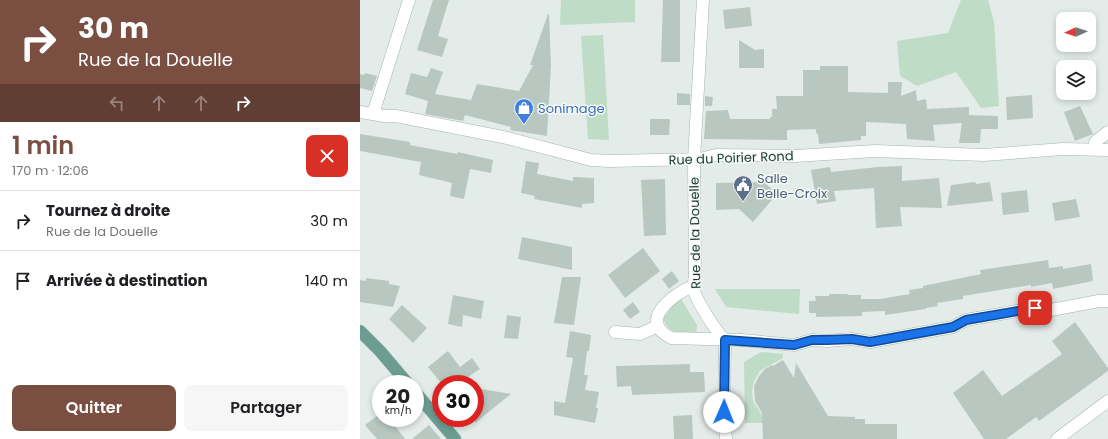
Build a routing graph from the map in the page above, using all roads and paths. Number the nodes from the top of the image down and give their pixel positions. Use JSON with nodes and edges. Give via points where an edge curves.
{"nodes":[{"id":1,"x":409,"y":0,"type":"edge"},
{"id":2,"x":703,"y":0,"type":"edge"},
{"id":3,"x":360,"y":112,"type":"edge"},
{"id":4,"x":373,"y":114,"type":"junction"},
{"id":5,"x":1108,"y":132,"type":"edge"},
{"id":6,"x":1094,"y":149,"type":"junction"},
{"id":7,"x":1108,"y":150,"type":"edge"},
{"id":8,"x":694,"y":159,"type":"junction"},
{"id":9,"x":693,"y":286,"type":"junction"},
{"id":10,"x":1108,"y":301,"type":"edge"},
{"id":11,"x":658,"y":326,"type":"junction"},
{"id":12,"x":360,"y":331,"type":"edge"},
{"id":13,"x":615,"y":332,"type":"dead end"},
{"id":14,"x":725,"y":340,"type":"junction"},
{"id":15,"x":400,"y":375,"type":"edge"},
{"id":16,"x":1108,"y":401,"type":"edge"},
{"id":17,"x":424,"y":403,"type":"edge"},
{"id":18,"x":455,"y":439,"type":"edge"},
{"id":19,"x":726,"y":439,"type":"edge"},
{"id":20,"x":1056,"y":439,"type":"edge"}],
"edges":[{"from":1,"to":4,"type":"street"},
{"from":2,"to":8,"type":"street","name":"Rue de la Douelle"},
{"from":3,"to":4,"type":"street","name":"Rue du Poirier Rond"},
{"from":4,"to":8,"type":"street","name":"Rue du Poirier Rond","via":[[396,116],[503,137],[591,160]]},
{"from":5,"to":6,"type":"street","via":[[1095,142]]},
{"from":6,"to":7,"type":"street","name":"Rue du Poirier Rond"},
{"from":6,"to":8,"type":"street","name":"Rue du Poirier Rond","via":[[984,155],[875,151],[795,156],[716,155]]},
{"from":8,"to":9,"type":"street","name":"Rue de la Douelle"},
{"from":9,"to":11,"type":"street","via":[[660,308],[657,316]]},
{"from":9,"to":14,"type":"street","name":"Rue de la Douelle","via":[[718,334]]},
{"from":10,"to":14,"type":"street","via":[[1051,310],[1037,308],[966,320],[953,327],[870,342],[852,339],[812,340],[794,345]]},
{"from":11,"to":13,"type":"street","via":[[640,334]]},
{"from":11,"to":14,"type":"street","via":[[671,338]]},
{"from":12,"to":15,"type":"main road"},
{"from":14,"to":19,"type":"street"},
{"from":16,"to":20,"type":"street"},
{"from":17,"to":18,"type":"main road"}]}
